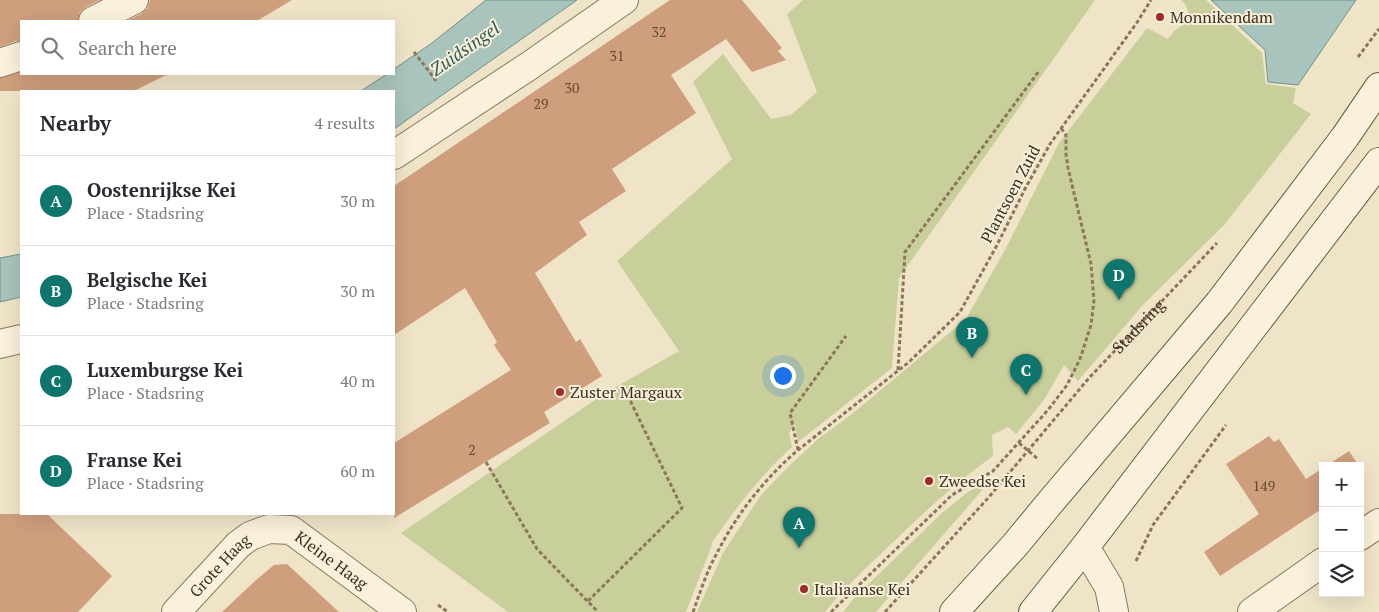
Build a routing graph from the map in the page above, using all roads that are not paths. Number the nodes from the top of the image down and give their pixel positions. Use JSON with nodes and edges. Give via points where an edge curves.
{"nodes":[{"id":1,"x":134,"y":0,"type":"edge"},
{"id":2,"x":622,"y":1,"type":"edge"},
{"id":3,"x":95,"y":20,"type":"edge"},
{"id":4,"x":20,"y":56,"type":"edge"},
{"id":5,"x":0,"y":63,"type":"edge"},
{"id":6,"x":1379,"y":87,"type":"edge"},
{"id":7,"x":395,"y":154,"type":"edge"},
{"id":8,"x":1379,"y":162,"type":"edge"},
{"id":9,"x":20,"y":340,"type":"edge"},
{"id":10,"x":0,"y":344,"type":"edge"},
{"id":11,"x":267,"y":521,"type":"edge"},
{"id":12,"x":1379,"y":523,"type":"edge"},
{"id":13,"x":1364,"y":533,"type":"edge"},
{"id":14,"x":1085,"y":547,"type":"junction"},
{"id":15,"x":1319,"y":565,"type":"edge"},
{"id":16,"x":176,"y":612,"type":"edge"},
{"id":17,"x":402,"y":612,"type":"edge"},
{"id":18,"x":954,"y":612,"type":"edge"},
{"id":19,"x":1034,"y":612,"type":"edge"},
{"id":20,"x":1114,"y":612,"type":"edge"},
{"id":21,"x":1252,"y":612,"type":"edge"}],
"edges":[{"from":1,"to":3,"type":"main road"},
{"from":2,"to":7,"type":"main road"},
{"from":4,"to":5,"type":"main road"},
{"from":6,"to":18,"type":"main road","via":[[1219,303],[1015,545]]},
{"from":8,"to":14,"type":"main road"},
{"from":9,"to":10,"type":"main road"},
{"from":11,"to":16,"type":"main road","name":"Grote Haag","via":[[238,545]]},
{"from":11,"to":17,"type":"main road","name":"Kleine Haag","via":[[291,530]]},
{"from":12,"to":13,"type":"main road"},
{"from":14,"to":19,"type":"main road"},
{"from":14,"to":20,"type":"main road","via":[[1109,587]]},
{"from":15,"to":21,"type":"main road"}]}
